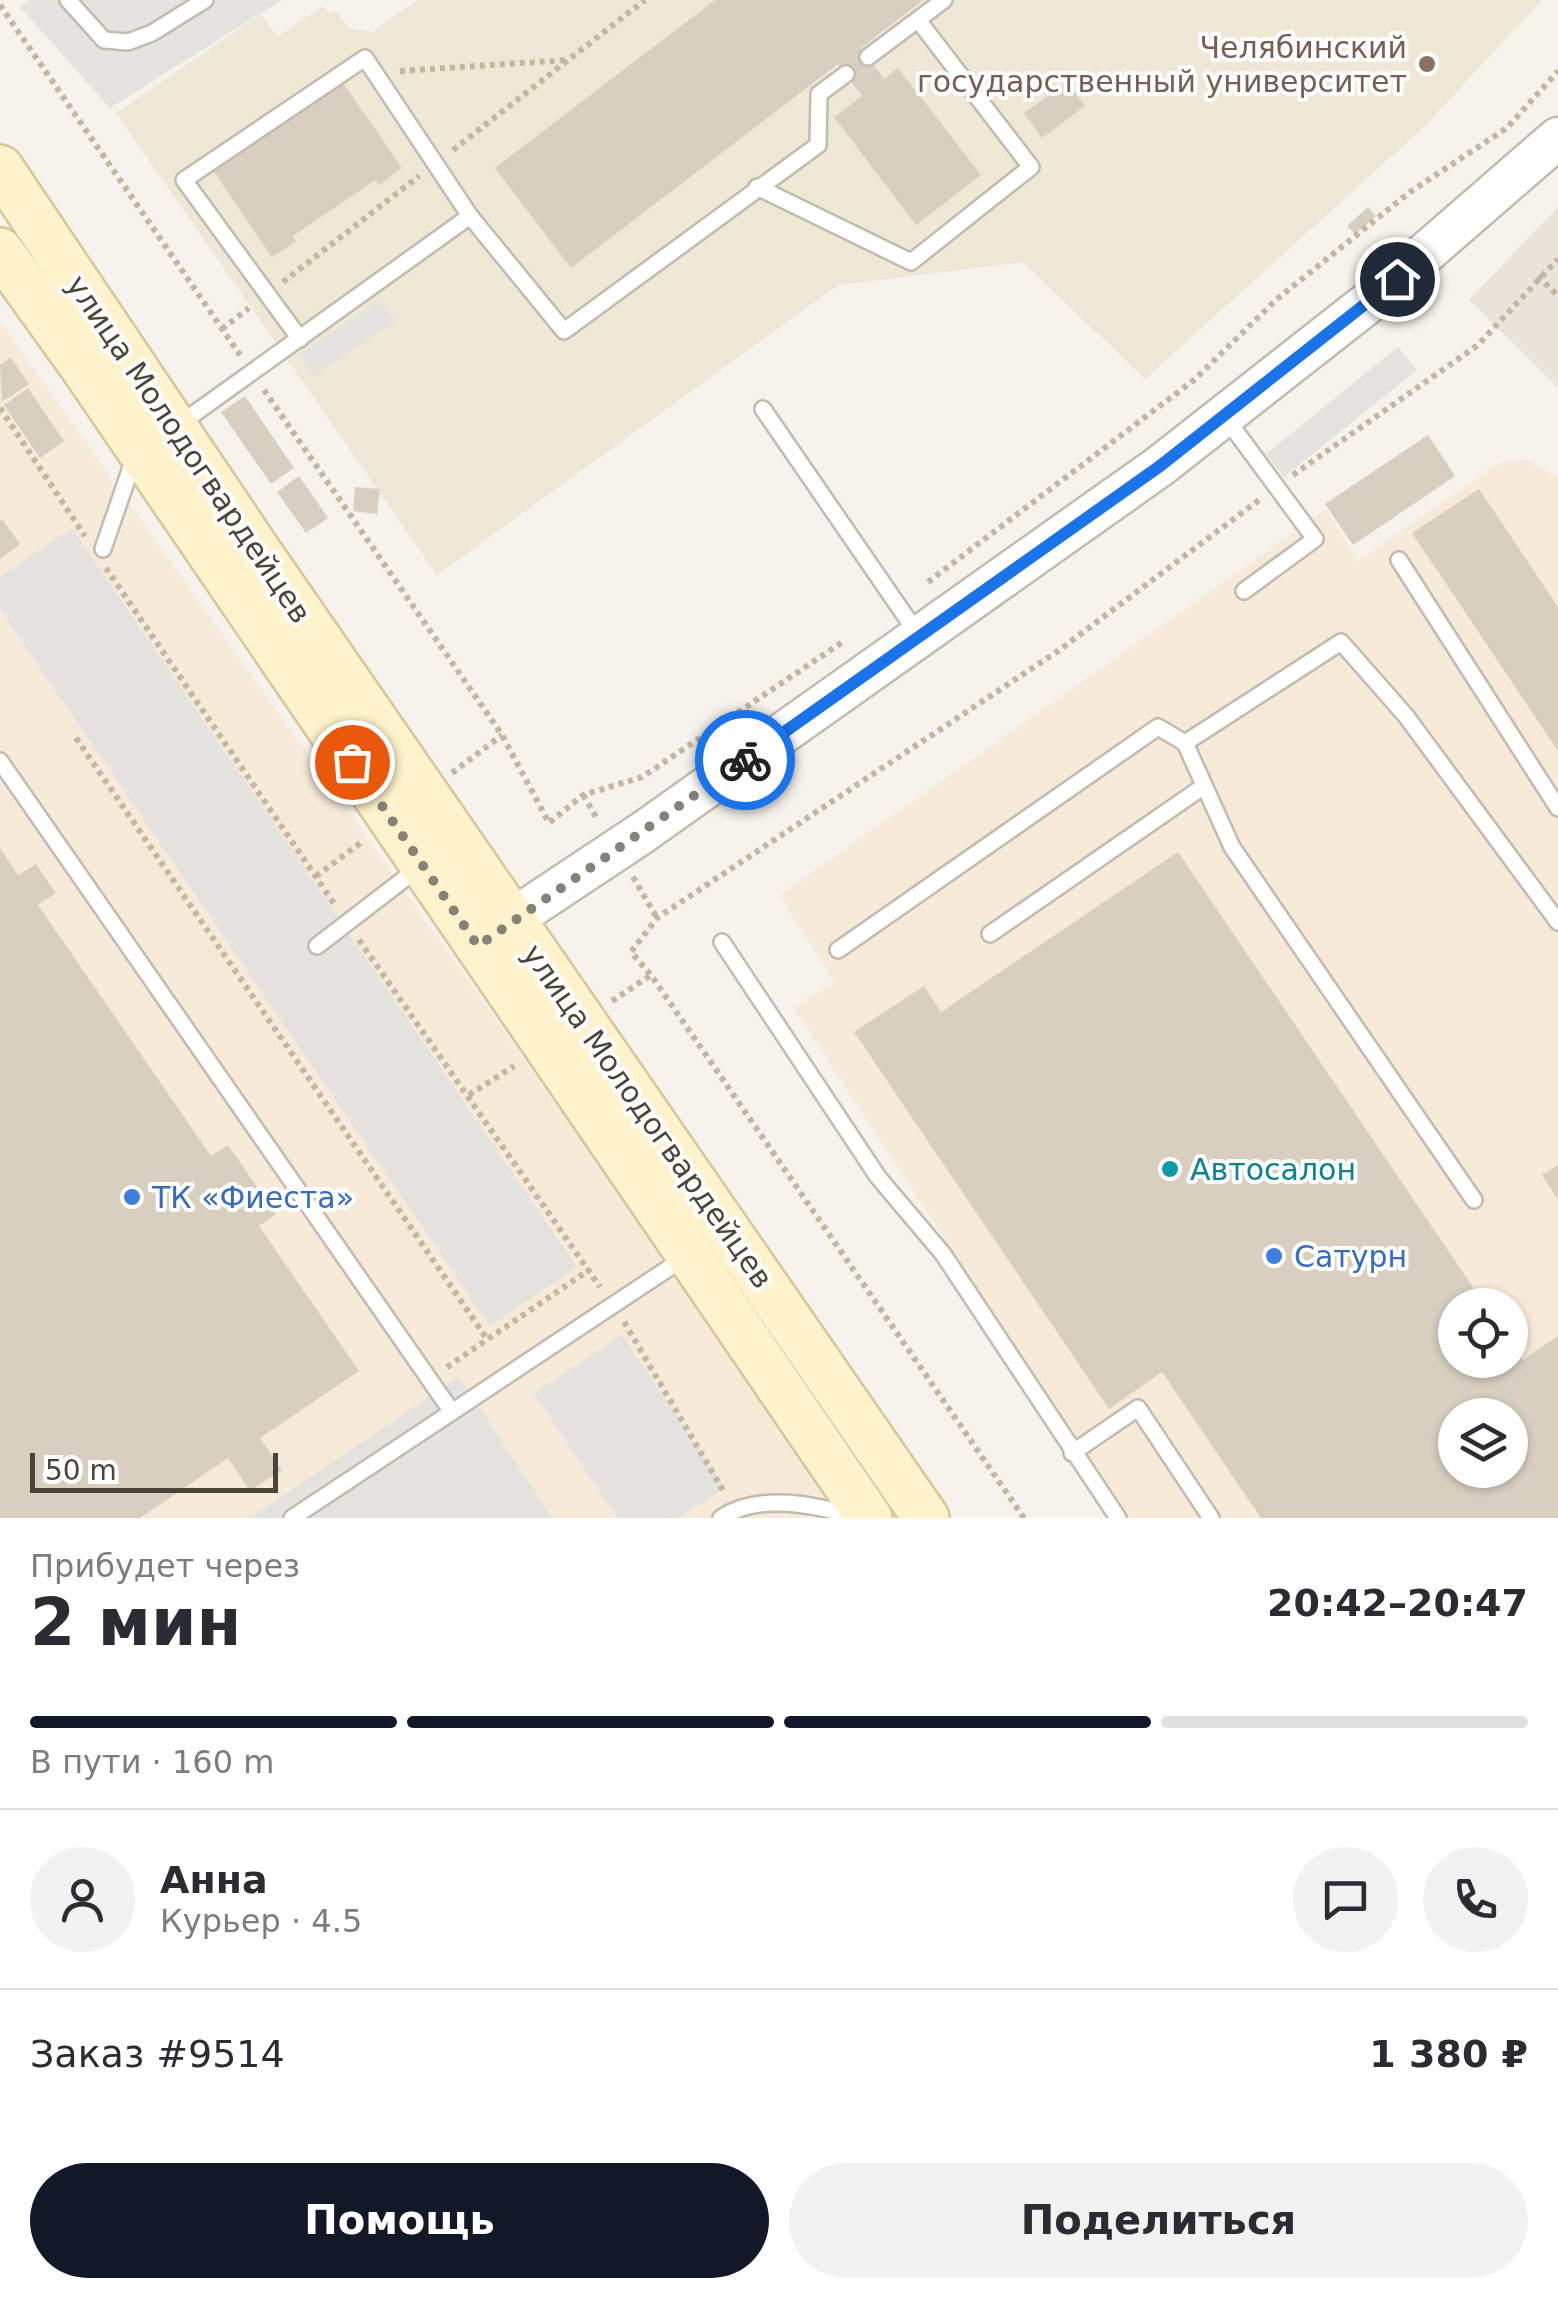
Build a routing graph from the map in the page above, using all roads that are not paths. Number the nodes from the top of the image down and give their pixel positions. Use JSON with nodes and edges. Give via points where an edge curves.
{"nodes":[{"id":1,"x":93,"y":0,"type":"edge"},
{"id":2,"x":206,"y":0,"type":"edge"},
{"id":3,"x":944,"y":0,"type":"edge"},
{"id":4,"x":73,"y":6,"type":"edge"},
{"id":5,"x":918,"y":20,"type":"junction"},
{"id":6,"x":868,"y":57,"type":"dead end"},
{"id":7,"x":846,"y":74,"type":"dead end"},
{"id":8,"x":1558,"y":138,"type":"edge"},
{"id":9,"x":0,"y":168,"type":"edge"},
{"id":10,"x":757,"y":188,"type":"junction"},
{"id":11,"x":470,"y":216,"type":"junction"},
{"id":12,"x":0,"y":251,"type":"edge"},
{"id":13,"x":300,"y":339,"type":"junction"},
{"id":14,"x":763,"y":409,"type":"dead end"},
{"id":15,"x":1225,"y":417,"type":"junction"},
{"id":16,"x":156,"y":438,"type":"junction"},
{"id":17,"x":100,"y":551,"type":"road end"},
{"id":18,"x":1399,"y":560,"type":"dead end"},
{"id":19,"x":1244,"y":591,"type":"dead end"},
{"id":20,"x":908,"y":621,"type":"junction"},
{"id":21,"x":1186,"y":743,"type":"junction"},
{"id":22,"x":0,"y":761,"type":"edge"},
{"id":23,"x":1204,"y":786,"type":"junction"},
{"id":24,"x":1558,"y":808,"type":"edge"},
{"id":25,"x":422,"y":865,"type":"junction"},
{"id":26,"x":1558,"y":922,"type":"edge"},
{"id":27,"x":494,"y":933,"type":"junction"},
{"id":28,"x":990,"y":934,"type":"dead end"},
{"id":29,"x":722,"y":942,"type":"dead end"},
{"id":30,"x":317,"y":946,"type":"dead end"},
{"id":31,"x":838,"y":950,"type":"dead end"},
{"id":32,"x":1474,"y":1200,"type":"dead end"},
{"id":33,"x":690,"y":1254,"type":"junction"},
{"id":34,"x":452,"y":1412,"type":"junction"},
{"id":35,"x":1072,"y":1452,"type":"junction"},
{"id":36,"x":728,"y":1513,"type":"edge"},
{"id":37,"x":292,"y":1518,"type":"edge"},
{"id":38,"x":866,"y":1518,"type":"edge"},
{"id":39,"x":926,"y":1518,"type":"edge"},
{"id":40,"x":1118,"y":1518,"type":"edge"},
{"id":41,"x":1211,"y":1518,"type":"edge"}],
"edges":[{"from":1,"to":4,"type":"lane"},
{"from":2,"to":4,"type":"lane","via":[[128,42],[104,40]]},
{"from":3,"to":5,"type":"lane"},
{"from":5,"to":6,"type":"lane"},
{"from":5,"to":10,"type":"lane","via":[[1031,167],[911,262]]},
{"from":7,"to":10,"type":"lane","via":[[819,94],[818,145]]},
{"from":8,"to":15,"type":"street"},
{"from":9,"to":16,"type":"main road","name":"улица Молодогвардейцев"},
{"from":10,"to":11,"type":"lane","via":[[564,331]]},
{"from":11,"to":13,"type":"lane"},
{"from":11,"to":13,"type":"lane","via":[[365,58],[184,180]]},
{"from":12,"to":16,"type":"main road","name":"улица Молодогвардейцев"},
{"from":13,"to":16,"type":"lane"},
{"from":14,"to":20,"type":"lane"},
{"from":15,"to":19,"type":"lane","via":[[1315,538]]},
{"from":15,"to":20,"type":"street"},
{"from":16,"to":17,"type":"lane"},
{"from":16,"to":25,"type":"main road","name":"улица Молодогвардейцев"},
{"from":16,"to":27,"type":"main road","name":"улица Молодогвардейцев"},
{"from":18,"to":24,"type":"lane"},
{"from":20,"to":27,"type":"street","via":[[642,834]]},
{"from":21,"to":23,"type":"lane"},
{"from":21,"to":26,"type":"lane","via":[[1341,642],[1406,716]]},
{"from":21,"to":31,"type":"lane","via":[[1158,728]]},
{"from":22,"to":34,"type":"lane"},
{"from":23,"to":28,"type":"lane"},
{"from":23,"to":32,"type":"lane","via":[[1232,847]]},
{"from":25,"to":27,"type":"main road","name":"улица Молодогвардейцев"},
{"from":25,"to":30,"type":"lane"},
{"from":27,"to":33,"type":"main road","name":"улица Молодогвардейцев"},
{"from":27,"to":39,"type":"main road","name":"улица Молодогвардейцев"},
{"from":29,"to":35,"type":"lane","via":[[878,1177],[943,1254]]},
{"from":33,"to":34,"type":"lane"},
{"from":33,"to":38,"type":"main road","name":"улица Молодогвардейцев"},
{"from":34,"to":37,"type":"lane"},
{"from":35,"to":40,"type":"lane"},
{"from":35,"to":41,"type":"lane","via":[[1138,1408]]},
{"from":36,"to":38,"type":"lane","via":[[804,1502]]}]}
